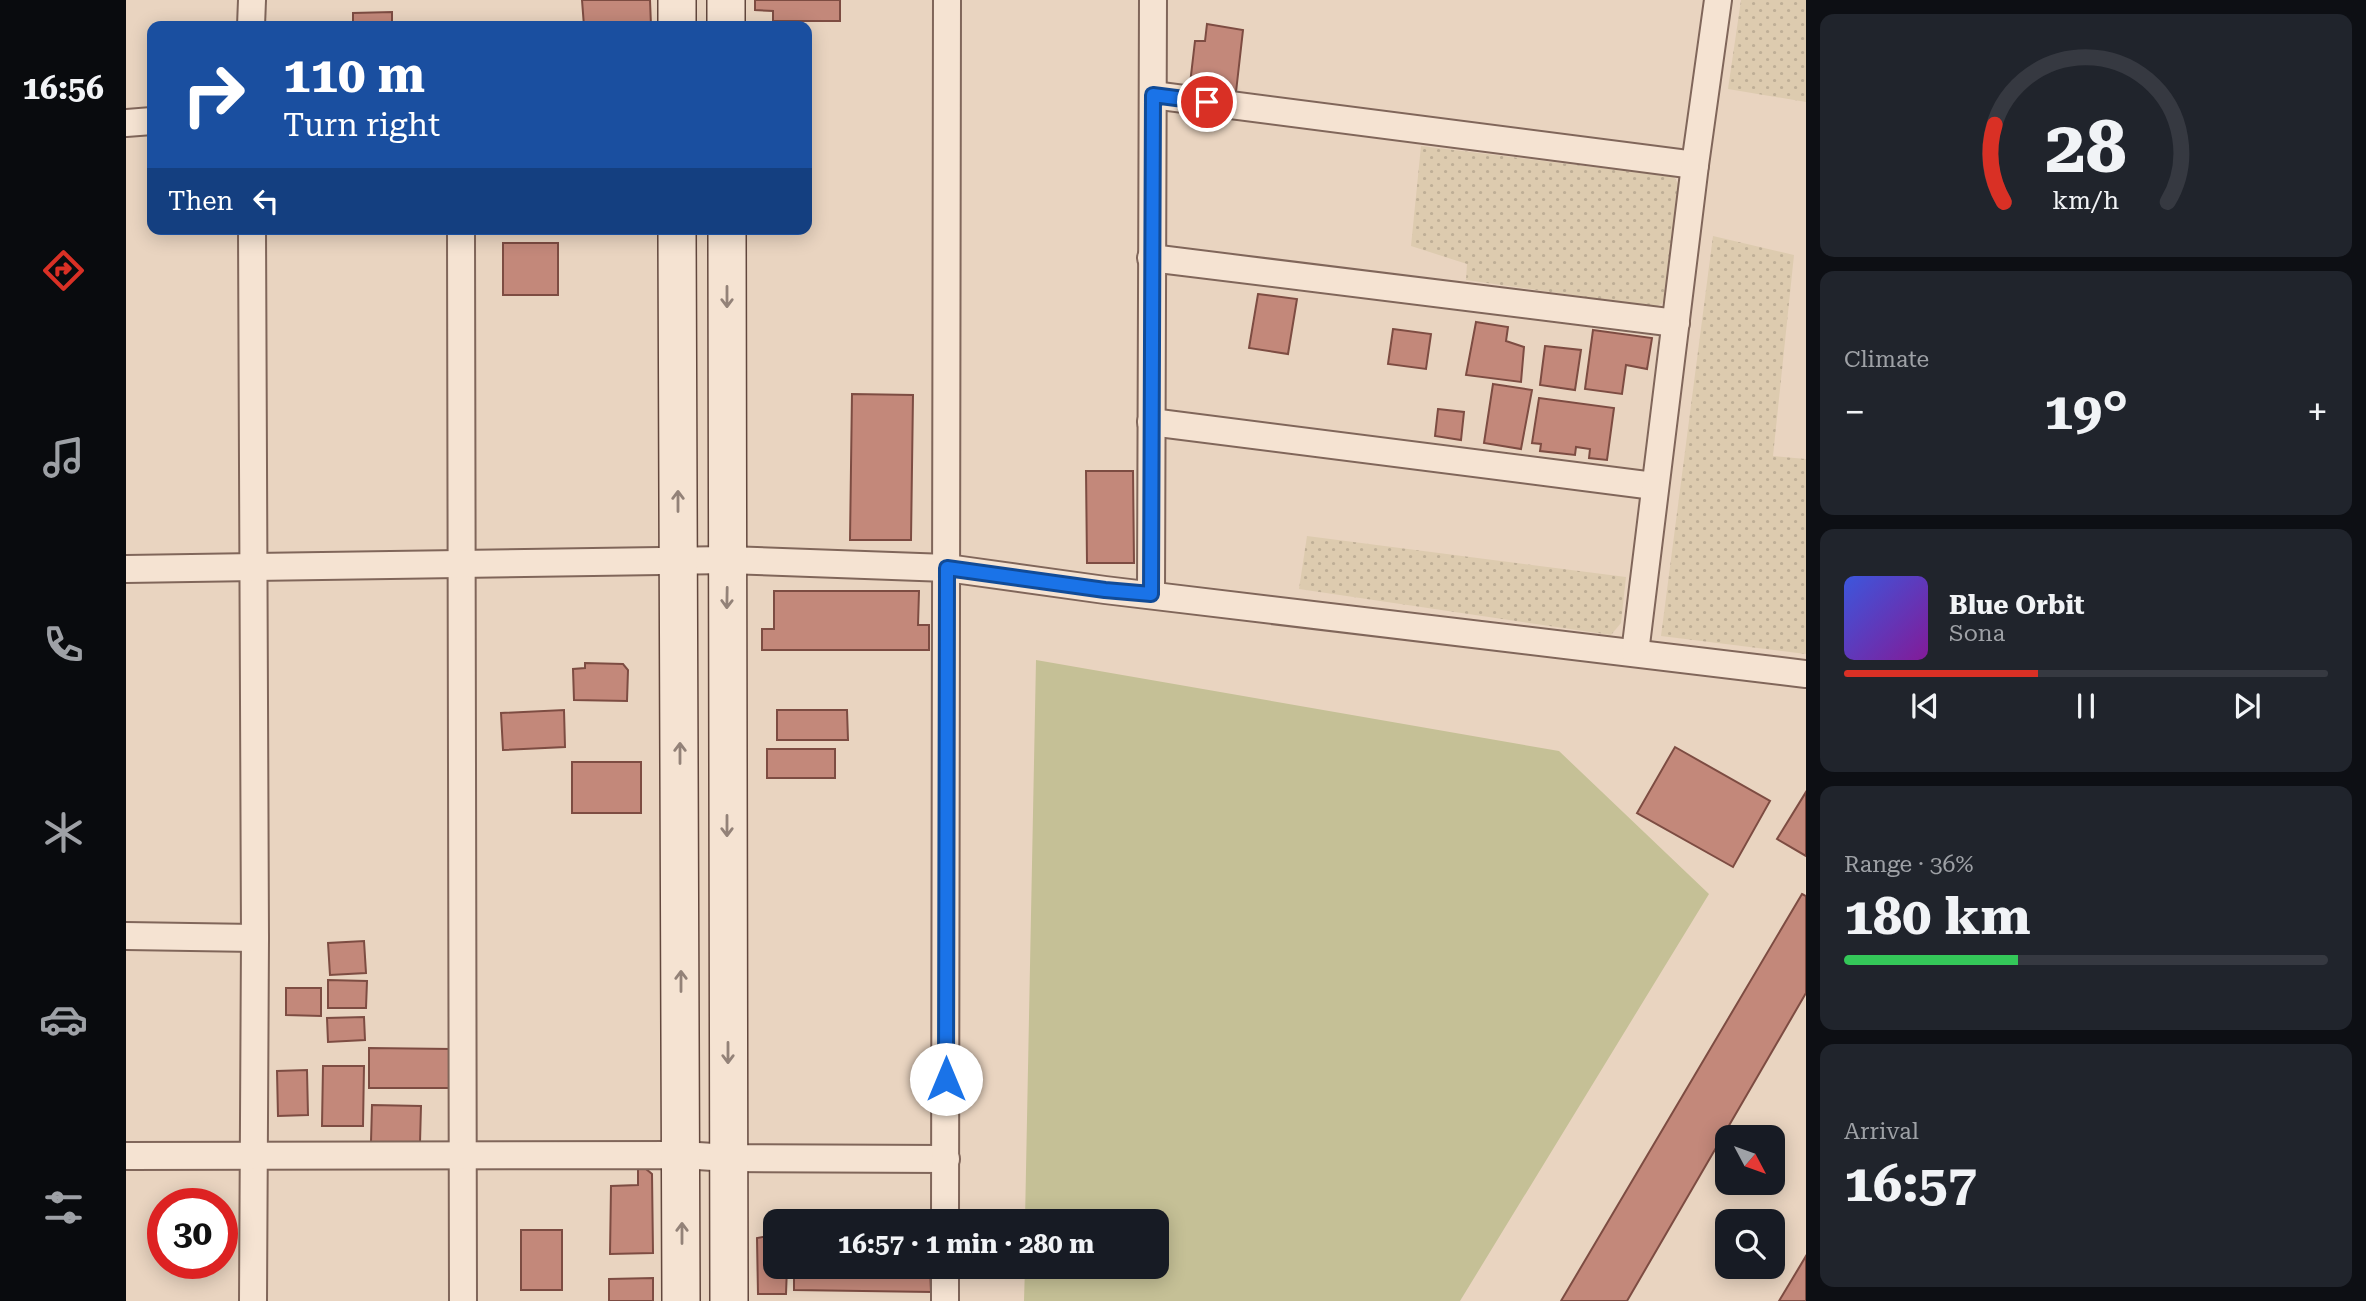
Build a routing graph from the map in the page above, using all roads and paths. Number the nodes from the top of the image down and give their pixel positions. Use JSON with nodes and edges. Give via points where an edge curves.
{"nodes":[{"id":1,"x":251,"y":0,"type":"edge"},
{"id":2,"x":677,"y":0,"type":"edge"},
{"id":3,"x":726,"y":0,"type":"edge"},
{"id":4,"x":947,"y":0,"type":"edge"},
{"id":5,"x":1153,"y":0,"type":"edge"},
{"id":6,"x":1718,"y":0,"type":"edge"},
{"id":7,"x":251,"y":21,"type":"edge"},
{"id":8,"x":677,"y":21,"type":"edge"},
{"id":9,"x":726,"y":21,"type":"edge"},
{"id":10,"x":1153,"y":95,"type":"junction"},
{"id":11,"x":147,"y":121,"type":"edge"},
{"id":12,"x":126,"y":123,"type":"edge"},
{"id":13,"x":1695,"y":165,"type":"junction"},
{"id":14,"x":251,"y":235,"type":"edge"},
{"id":15,"x":461,"y":235,"type":"edge"},
{"id":16,"x":677,"y":235,"type":"edge"},
{"id":17,"x":727,"y":235,"type":"edge"},
{"id":18,"x":1151,"y":258,"type":"junction"},
{"id":19,"x":1676,"y":323,"type":"junction"},
{"id":20,"x":1151,"y":422,"type":"junction"},
{"id":21,"x":1654,"y":486,"type":"junction"},
{"id":22,"x":728,"y":560,"type":"junction"},
{"id":23,"x":678,"y":561,"type":"junction"},
{"id":24,"x":462,"y":564,"type":"junction"},
{"id":25,"x":254,"y":566,"type":"junction"},
{"id":26,"x":947,"y":568,"type":"junction"},
{"id":27,"x":126,"y":569,"type":"edge"},
{"id":28,"x":1151,"y":594,"type":"junction"},
{"id":29,"x":1635,"y":653,"type":"junction"},
{"id":30,"x":1806,"y":674,"type":"edge"},
{"id":31,"x":126,"y":936,"type":"edge"},
{"id":32,"x":255,"y":938,"type":"junction"},
{"id":33,"x":255,"y":1155,"type":"junction"},
{"id":34,"x":682,"y":1155,"type":"junction"},
{"id":35,"x":126,"y":1156,"type":"edge"},
{"id":36,"x":463,"y":1157,"type":"junction"},
{"id":37,"x":729,"y":1158,"type":"junction"},
{"id":38,"x":946,"y":1159,"type":"junction"},
{"id":39,"x":945,"y":1209,"type":"edge"},
{"id":40,"x":945,"y":1279,"type":"edge"},
{"id":41,"x":253,"y":1301,"type":"edge"},
{"id":42,"x":463,"y":1301,"type":"edge"},
{"id":43,"x":681,"y":1301,"type":"edge"},
{"id":44,"x":729,"y":1301,"type":"edge"},
{"id":45,"x":945,"y":1301,"type":"edge"}],
"edges":[{"from":1,"to":7,"type":"street"},
{"from":2,"to":8,"type":"street"},
{"from":3,"to":9,"type":"street"},
{"from":4,"to":26,"type":"street"},
{"from":5,"to":10,"type":"street"},
{"from":6,"to":13,"type":"street"},
{"from":10,"to":13,"type":"street"},
{"from":10,"to":18,"type":"street"},
{"from":11,"to":12,"type":"street"},
{"from":13,"to":19,"type":"street"},
{"from":14,"to":25,"type":"street"},
{"from":15,"to":24,"type":"street"},
{"from":23,"to":16,"type":"street","one_way":true},
{"from":17,"to":22,"type":"street","one_way":true},
{"from":18,"to":19,"type":"street"},
{"from":18,"to":20,"type":"street"},
{"from":19,"to":21,"type":"street"},
{"from":20,"to":21,"type":"street"},
{"from":20,"to":28,"type":"street"},
{"from":21,"to":29,"type":"street"},
{"from":22,"to":23,"type":"street"},
{"from":22,"to":26,"type":"street"},
{"from":22,"to":37,"type":"street","one_way":true},
{"from":23,"to":24,"type":"street"},
{"from":34,"to":23,"type":"street","one_way":true},
{"from":24,"to":25,"type":"street"},
{"from":24,"to":36,"type":"street"},
{"from":25,"to":27,"type":"street"},
{"from":25,"to":32,"type":"street"},
{"from":26,"to":28,"type":"street"},
{"from":26,"to":38,"type":"street"},
{"from":28,"to":29,"type":"street"},
{"from":29,"to":30,"type":"street"},
{"from":31,"to":32,"type":"street"},
{"from":32,"to":33,"type":"street"},
{"from":33,"to":35,"type":"street"},
{"from":33,"to":36,"type":"street"},
{"from":33,"to":41,"type":"street"},
{"from":34,"to":36,"type":"street"},
{"from":34,"to":37,"type":"street"},
{"from":43,"to":34,"type":"street","one_way":true},
{"from":36,"to":42,"type":"street"},
{"from":37,"to":38,"type":"street"},
{"from":37,"to":44,"type":"street"},
{"from":38,"to":39,"type":"street"},
{"from":40,"to":45,"type":"street"}]}
